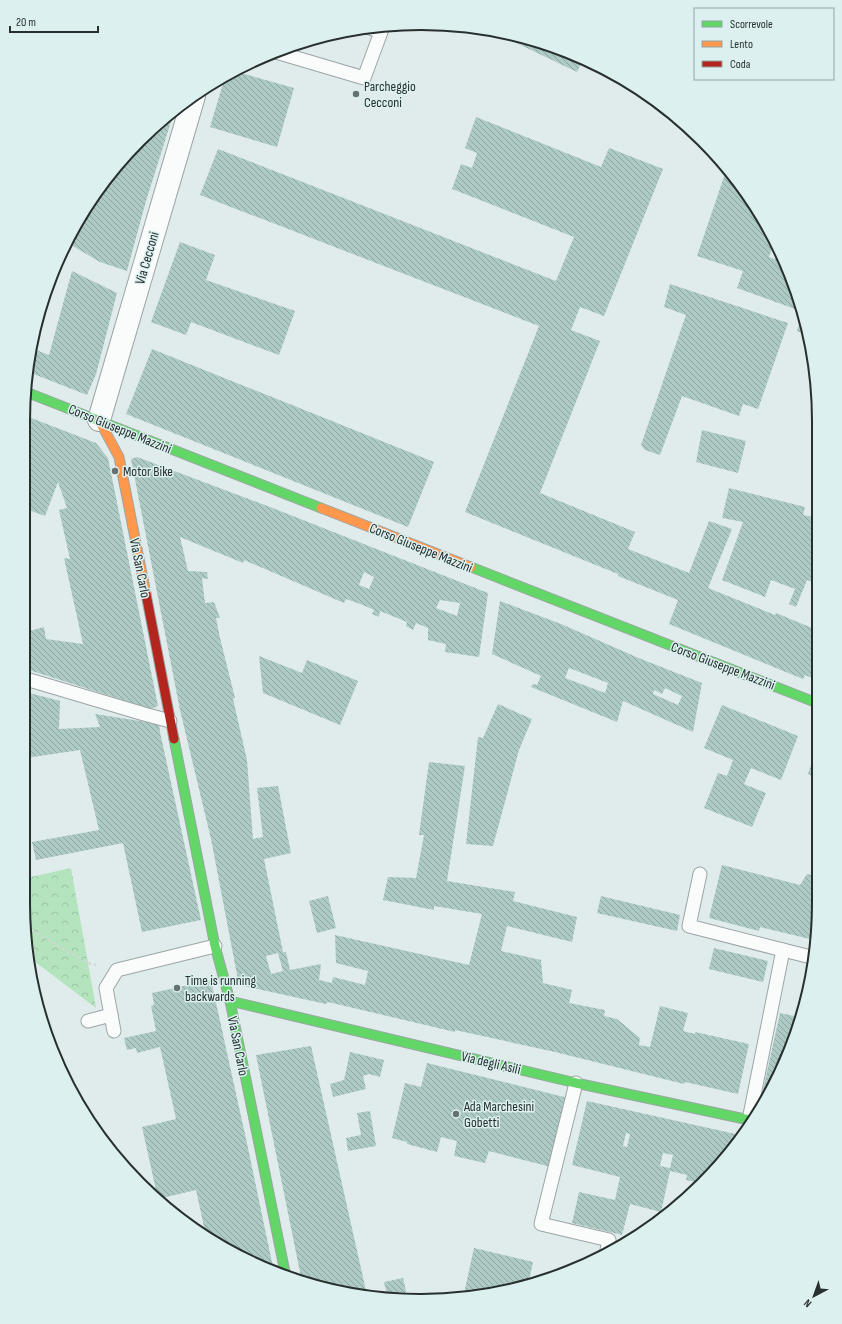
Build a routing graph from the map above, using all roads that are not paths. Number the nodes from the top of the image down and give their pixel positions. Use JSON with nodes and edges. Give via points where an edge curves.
{"nodes":[{"id":1,"x":381,"y":32,"type":"edge"},
{"id":2,"x":285,"y":55,"type":"edge"},
{"id":3,"x":191,"y":105,"type":"edge"},
{"id":4,"x":31,"y":394,"type":"edge"},
{"id":5,"x":99,"y":420,"type":"junction"},
{"id":6,"x":30,"y":681,"type":"edge"},
{"id":7,"x":812,"y":700,"type":"edge"},
{"id":8,"x":170,"y":721,"type":"junction"},
{"id":9,"x":700,"y":874,"type":"dead end"},
{"id":10,"x":215,"y":946,"type":"junction"},
{"id":11,"x":783,"y":950,"type":"junction"},
{"id":12,"x":809,"y":956,"type":"edge"},
{"id":13,"x":230,"y":1001,"type":"junction"},
{"id":14,"x":111,"y":1015,"type":"junction"},
{"id":15,"x":88,"y":1021,"type":"dead end"},
{"id":16,"x":114,"y":1030,"type":"dead end"},
{"id":17,"x":576,"y":1083,"type":"junction"},
{"id":18,"x":753,"y":1108,"type":"edge"},
{"id":19,"x":746,"y":1120,"type":"edge"},
{"id":20,"x":608,"y":1247,"type":"edge"},
{"id":21,"x":284,"y":1269,"type":"edge"}],
"edges":[{"from":1,"to":2,"type":"lane","via":[[364,78]]},
{"from":3,"to":5,"type":"street","name":"Via Cecconi"},
{"from":4,"to":5,"type":"street","name":"Corso Giuseppe Mazzini"},
{"from":5,"to":7,"type":"street","name":"Corso Giuseppe Mazzini"},
{"from":5,"to":8,"type":"street","name":"Via San Carlo","via":[[119,457]]},
{"from":6,"to":8,"type":"lane"},
{"from":8,"to":10,"type":"street","name":"Via San Carlo"},
{"from":9,"to":11,"type":"lane","via":[[689,926]]},
{"from":10,"to":13,"type":"street","name":"Via San Carlo"},
{"from":10,"to":14,"type":"lane","via":[[117,970],[106,988]]},
{"from":11,"to":12,"type":"lane"},
{"from":11,"to":18,"type":"lane"},
{"from":13,"to":17,"type":"street","name":"Via degli Asili"},
{"from":13,"to":21,"type":"street","name":"Via San Carlo"},
{"from":14,"to":15,"type":"lane"},
{"from":14,"to":16,"type":"lane"},
{"from":17,"to":19,"type":"street","name":"Via degli Asili"},
{"from":17,"to":20,"type":"lane","via":[[541,1224],[609,1240]]}]}
